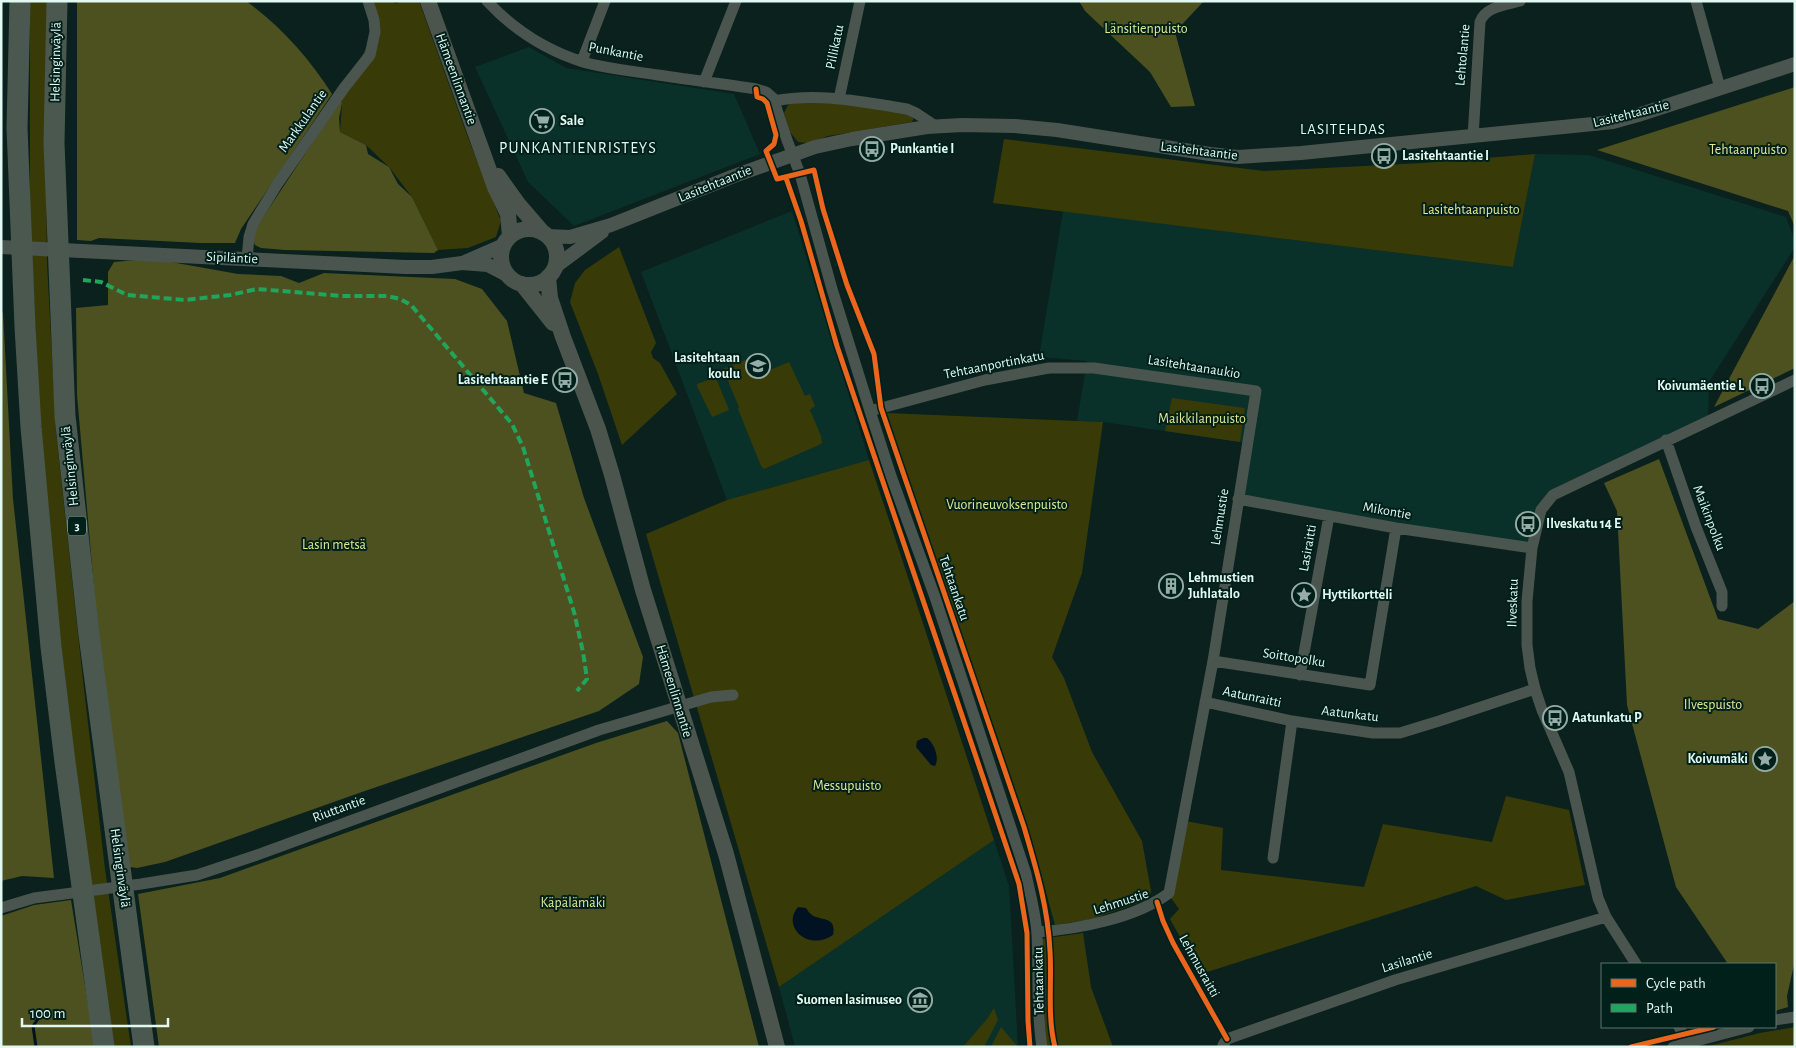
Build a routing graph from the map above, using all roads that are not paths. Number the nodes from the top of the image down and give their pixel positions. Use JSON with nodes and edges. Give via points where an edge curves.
{"nodes":[{"id":1,"x":20,"y":1,"type":"edge"},
{"id":2,"x":57,"y":1,"type":"edge"},
{"id":3,"x":368,"y":1,"type":"edge"},
{"id":4,"x":428,"y":1,"type":"edge"},
{"id":5,"x":486,"y":1,"type":"edge"},
{"id":6,"x":606,"y":1,"type":"edge"},
{"id":7,"x":736,"y":1,"type":"edge"},
{"id":8,"x":860,"y":1,"type":"edge"},
{"id":9,"x":1520,"y":1,"type":"edge"},
{"id":10,"x":1696,"y":1,"type":"edge"},
{"id":11,"x":582,"y":61,"type":"junction"},
{"id":12,"x":1795,"y":64,"type":"edge"},
{"id":13,"x":704,"y":82,"type":"junction"},
{"id":14,"x":1720,"y":88,"type":"junction"},
{"id":15,"x":839,"y":99,"type":"junction"},
{"id":16,"x":774,"y":101,"type":"junction"},
{"id":17,"x":937,"y":127,"type":"junction"},
{"id":18,"x":1474,"y":137,"type":"junction"},
{"id":19,"x":793,"y":155,"type":"junction"},
{"id":20,"x":485,"y":157,"type":"junction"},
{"id":21,"x":611,"y":225,"type":"junction"},
{"id":22,"x":545,"y":234,"type":"junction"},
{"id":23,"x":507,"y":240,"type":"junction"},
{"id":24,"x":1,"y":246,"type":"edge"},
{"id":25,"x":247,"y":259,"type":"junction"},
{"id":26,"x":462,"y":263,"type":"junction"},
{"id":27,"x":552,"y":272,"type":"junction"},
{"id":28,"x":515,"y":280,"type":"junction"},
{"id":29,"x":563,"y":337,"type":"junction"},
{"id":30,"x":1127,"y":372,"type":"joint"},
{"id":31,"x":1795,"y":380,"type":"edge"},
{"id":32,"x":1256,"y":391,"type":"joint"},
{"id":33,"x":870,"y":411,"type":"junction"},
{"id":34,"x":1666,"y":440,"type":"junction"},
{"id":35,"x":1238,"y":499,"type":"junction"},
{"id":36,"x":1329,"y":516,"type":"junction"},
{"id":37,"x":1396,"y":528,"type":"junction"},
{"id":38,"x":1532,"y":548,"type":"junction"},
{"id":39,"x":1722,"y":606,"type":"dead end"},
{"id":40,"x":1213,"y":661,"type":"junction"},
{"id":41,"x":1300,"y":675,"type":"junction"},
{"id":42,"x":1535,"y":689,"type":"junction"},
{"id":43,"x":733,"y":695,"type":"dead end"},
{"id":44,"x":1205,"y":702,"type":"junction"},
{"id":45,"x":679,"y":706,"type":"junction"},
{"id":46,"x":1292,"y":721,"type":"junction"},
{"id":47,"x":1273,"y":858,"type":"dead end"},
{"id":48,"x":1,"y":908,"type":"edge"},
{"id":49,"x":1606,"y":917,"type":"junction"},
{"id":50,"x":1037,"y":932,"type":"junction"},
{"id":51,"x":1635,"y":963,"type":"edge"},
{"id":52,"x":1795,"y":1017,"type":"edge"},
{"id":53,"x":1776,"y":1020,"type":"edge"},
{"id":54,"x":1679,"y":1028,"type":"edge"},
{"id":55,"x":1746,"y":1028,"type":"edge"},
{"id":56,"x":1686,"y":1044,"type":"junction"},
{"id":57,"x":104,"y":1047,"type":"edge"},
{"id":58,"x":144,"y":1047,"type":"edge"},
{"id":59,"x":777,"y":1047,"type":"edge"},
{"id":60,"x":1042,"y":1047,"type":"edge"},
{"id":61,"x":1224,"y":1047,"type":"edge"},
{"id":62,"x":1673,"y":1047,"type":"edge"}],
"edges":[{"from":1,"to":57,"type":"highway","via":[[17,128],[31,426],[51,647]]},
{"from":2,"to":58,"type":"highway","name":"Helsinginväylä","number":"3","via":[[54,143],[65,416],[89,635]]},
{"from":3,"to":25,"type":"street","name":"Markkulantie","via":[[375,32],[370,55],[300,151],[253,224]]},
{"from":4,"to":20,"type":"main road","name":"Hämeenlinnantie"},
{"from":5,"to":11,"type":"street","name":"Punkantie","via":[[528,37]]},
{"from":6,"to":11,"type":"street"},
{"from":7,"to":13,"type":"street"},
{"from":8,"to":15,"type":"street","name":"Pillikatu"},
{"from":9,"to":18,"type":"street","name":"Lehtolantie","via":[[1490,10],[1482,16]]},
{"from":10,"to":14,"type":"street"},
{"from":11,"to":13,"type":"street","name":"Punkantie"},
{"from":12,"to":14,"type":"street","name":"Lasitehtaantie"},
{"from":13,"to":16,"type":"street","name":"Punkantie","via":[[756,89],[770,94]]},
{"from":14,"to":18,"type":"street","name":"Lasitehtaantie","via":[[1613,122]]},
{"from":15,"to":16,"type":"street"},
{"from":15,"to":17,"type":"street","via":[[907,109]]},
{"from":16,"to":19,"type":"street"},
{"from":17,"to":18,"type":"street","name":"Lasitehtaantie","via":[[1015,126],[1057,130],[1238,157]]},
{"from":17,"to":19,"type":"street","name":"Lasitehtaantie","via":[[852,139]]},
{"from":19,"to":21,"type":"street","name":"Lasitehtaantie"},
{"from":19,"to":33,"type":"street","name":"Tehtaankatu"},
{"from":20,"to":22,"type":"main road","name":"Hämeenlinnantie","via":[[518,204]]},
{"from":20,"to":23,"type":"main road","name":"Hämeenlinnantie","via":[[508,214]]},
{"from":21,"to":22,"type":"street","name":"Lasitehtaantie","via":[[570,237]]},
{"from":21,"to":27,"type":"street","name":"Lasitehtaantie"},
{"from":22,"to":23,"type":"main road","via":[[528,229]]},
{"from":22,"to":27,"type":"main road","via":[[556,250]]},
{"from":23,"to":26,"type":"street","name":"Sipiläntie"},
{"from":23,"to":28,"type":"main road","via":[[502,263]]},
{"from":24,"to":25,"type":"street","name":"Sipiläntie"},
{"from":25,"to":26,"type":"street","name":"Sipiläntie","via":[[405,267]]},
{"from":26,"to":28,"type":"street","name":"Sipiläntie","via":[[488,265]]},
{"from":27,"to":28,"type":"main road","via":[[534,284]]},
{"from":27,"to":29,"type":"main road","name":"Hämeenlinnantie","via":[[550,298]]},
{"from":28,"to":29,"type":"main road","name":"Hämeenlinnantie","via":[[539,303]]},
{"from":29,"to":45,"type":"main road","name":"Hämeenlinnantie","via":[[612,475]]},
{"from":30,"to":32,"type":"street","name":"Lasitehtaanaukio"},
{"from":30,"to":33,"type":"street","name":"Tehtaanportinkatu","via":[[1074,367],[1036,370],[952,388]]},
{"from":31,"to":34,"type":"street","name":"Ilveskatu"},
{"from":32,"to":35,"type":"street","name":"Lehmustie"},
{"from":33,"to":50,"type":"street","name":"Tehtaankatu","via":[[1007,814],[1026,874]]},
{"from":34,"to":38,"type":"street","name":"Ilveskatu","via":[[1552,495],[1541,510]]},
{"from":34,"to":39,"type":"street","name":"Maikinpolku","via":[[1722,592]]},
{"from":35,"to":36,"type":"street","name":"Mikontie"},
{"from":35,"to":40,"type":"street","name":"Lehmustie"},
{"from":36,"to":37,"type":"street","name":"Mikontie"},
{"from":36,"to":41,"type":"street","name":"Lasiraitti"},
{"from":37,"to":38,"type":"street","name":"Mikontie"},
{"from":37,"to":41,"type":"street","name":"Soittopolku","via":[[1370,685]]},
{"from":38,"to":42,"type":"street","name":"Ilveskatu","via":[[1527,619],[1529,660]]},
{"from":40,"to":41,"type":"street","name":"Soittopolku"},
{"from":40,"to":44,"type":"street","name":"Lehmustie"},
{"from":42,"to":46,"type":"street","name":"Aatunkatu","via":[[1400,733],[1367,732]]},
{"from":42,"to":49,"type":"street","name":"Ilveskatu","via":[[1569,772],[1598,898]]},
{"from":43,"to":45,"type":"street","name":"Riuttantie"},
{"from":44,"to":46,"type":"street","name":"Aatunraitti"},
{"from":44,"to":50,"type":"street","name":"Lehmustie","via":[[1170,893],[1157,902],[1116,917]]},
{"from":45,"to":48,"type":"street","name":"Riuttantie","via":[[599,730],[197,875],[34,898]]},
{"from":45,"to":59,"type":"main road","name":"Hämeenlinnantie","via":[[726,854]]},
{"from":46,"to":47,"type":"street"},
{"from":49,"to":51,"type":"street","name":"Ilveskatu"},
{"from":49,"to":61,"type":"street","name":"Lasilantie","via":[[1396,980],[1227,1039]]},
{"from":50,"to":60,"type":"street","name":"Tehtaankatu"},
{"from":52,"to":53,"type":"street"},
{"from":54,"to":56,"type":"street"},
{"from":55,"to":56,"type":"street"},
{"from":56,"to":62,"type":"street"}]}
